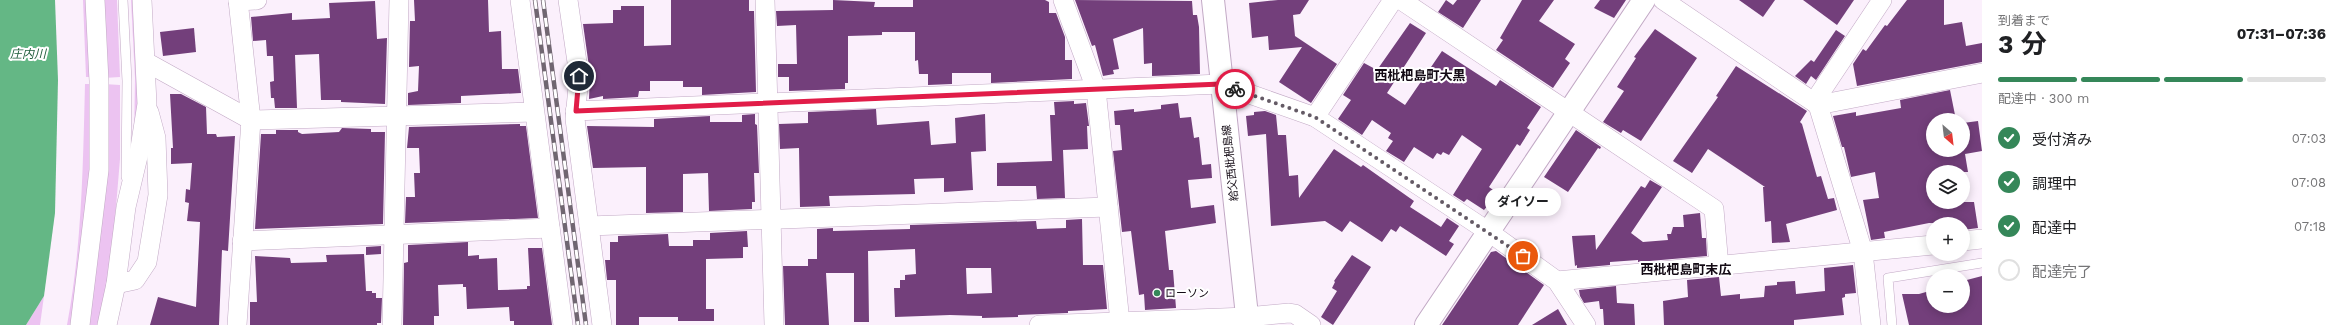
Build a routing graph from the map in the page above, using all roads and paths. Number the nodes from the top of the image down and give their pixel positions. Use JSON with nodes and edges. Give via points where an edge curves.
{"nodes":[{"id":1,"x":95,"y":0,"type":"edge"},
{"id":2,"x":123,"y":0,"type":"edge"},
{"id":3,"x":142,"y":0,"type":"edge"},
{"id":4,"x":244,"y":0,"type":"edge"},
{"id":5,"x":399,"y":0,"type":"edge"},
{"id":6,"x":520,"y":0,"type":"edge"},
{"id":7,"x":568,"y":0,"type":"edge"},
{"id":8,"x":765,"y":0,"type":"edge"},
{"id":9,"x":1063,"y":0,"type":"edge"},
{"id":10,"x":1213,"y":0,"type":"edge"},
{"id":11,"x":1393,"y":0,"type":"edge"},
{"id":12,"x":1401,"y":0,"type":"edge"},
{"id":13,"x":1644,"y":0,"type":"edge"},
{"id":14,"x":1663,"y":0,"type":"edge"},
{"id":15,"x":1882,"y":0,"type":"edge"},
{"id":16,"x":146,"y":62,"type":"junction"},
{"id":17,"x":1982,"y":73,"type":"edge"},
{"id":18,"x":1221,"y":84,"type":"junction"},
{"id":19,"x":1096,"y":89,"type":"junction"},
{"id":20,"x":768,"y":103,"type":"junction"},
{"id":21,"x":1816,"y":103,"type":"junction"},
{"id":22,"x":147,"y":104,"type":"junction"},
{"id":23,"x":576,"y":111,"type":"junction"},
{"id":24,"x":534,"y":112,"type":"junction"},
{"id":25,"x":1569,"y":113,"type":"junction"},
{"id":26,"x":397,"y":116,"type":"junction"},
{"id":27,"x":1315,"y":117,"type":"junction"},
{"id":28,"x":251,"y":120,"type":"junction"},
{"id":29,"x":126,"y":207,"type":"junction"},
{"id":30,"x":1108,"y":207,"type":"junction"},
{"id":31,"x":771,"y":219,"type":"junction"},
{"id":32,"x":589,"y":226,"type":"junction"},
{"id":33,"x":550,"y":228,"type":"junction"},
{"id":34,"x":1489,"y":232,"type":"junction"},
{"id":35,"x":393,"y":235,"type":"junction"},
{"id":36,"x":1982,"y":240,"type":"edge"},
{"id":37,"x":242,"y":241,"type":"junction"},
{"id":38,"x":1970,"y":241,"type":"edge"},
{"id":39,"x":1926,"y":246,"type":"edge"},
{"id":40,"x":1863,"y":252,"type":"junction"},
{"id":41,"x":1982,"y":263,"type":"edge"},
{"id":42,"x":1719,"y":266,"type":"junction"},
{"id":43,"x":1557,"y":281,"type":"junction"},
{"id":44,"x":116,"y":284,"type":"junction"},
{"id":45,"x":1247,"y":321,"type":"edge"},
{"id":46,"x":1120,"y":322,"type":"junction"},
{"id":47,"x":80,"y":325,"type":"edge"},
{"id":48,"x":107,"y":325,"type":"edge"},
{"id":49,"x":237,"y":325,"type":"edge"},
{"id":50,"x":392,"y":325,"type":"edge"},
{"id":51,"x":563,"y":325,"type":"edge"},
{"id":52,"x":602,"y":325,"type":"edge"},
{"id":53,"x":774,"y":325,"type":"edge"},
{"id":54,"x":1038,"y":325,"type":"edge"},
{"id":55,"x":1311,"y":325,"type":"edge"},
{"id":56,"x":1426,"y":325,"type":"edge"},
{"id":57,"x":1586,"y":325,"type":"edge"},
{"id":58,"x":1870,"y":325,"type":"edge"},
{"id":59,"x":1892,"y":325,"type":"edge"}],
"edges":[{"from":1,"to":47,"type":"street","via":[[99,81],[99,170]]},
{"from":2,"to":29,"type":"lane","via":[[127,81]]},
{"from":3,"to":16,"type":"street"},
{"from":4,"to":28,"type":"street"},
{"from":5,"to":26,"type":"street"},
{"from":6,"to":24,"type":"street"},
{"from":7,"to":23,"type":"street","via":[[579,76]]},
{"from":8,"to":20,"type":"street"},
{"from":9,"to":19,"type":"street"},
{"from":10,"to":18,"type":"street","name":"給父西枇杷島線"},
{"from":11,"to":27,"type":"street"},
{"from":12,"to":25,"type":"street"},
{"from":13,"to":25,"type":"street"},
{"from":14,"to":21,"type":"street"},
{"from":15,"to":21,"type":"street"},
{"from":16,"to":22,"type":"street"},
{"from":16,"to":28,"type":"street"},
{"from":17,"to":21,"type":"street"},
{"from":18,"to":19,"type":"street"},
{"from":18,"to":27,"type":"street"},
{"from":18,"to":45,"type":"street","name":"給父西枇杷島線"},
{"from":19,"to":20,"type":"street"},
{"from":19,"to":30,"type":"street"},
{"from":20,"to":23,"type":"street"},
{"from":20,"to":31,"type":"street"},
{"from":21,"to":40,"type":"street"},
{"from":22,"to":29,"type":"street"},
{"from":22,"to":44,"type":"street","via":[[156,138],[158,195],[147,262],[135,280]]},
{"from":23,"to":32,"type":"street"},
{"from":24,"to":26,"type":"street"},
{"from":24,"to":33,"type":"street"},
{"from":25,"to":34,"type":"street"},
{"from":25,"to":42,"type":"street","via":[[1714,209]]},
{"from":26,"to":28,"type":"street"},
{"from":26,"to":35,"type":"street"},
{"from":27,"to":34,"type":"street"},
{"from":28,"to":37,"type":"street"},
{"from":29,"to":44,"type":"street"},
{"from":30,"to":31,"type":"street"},
{"from":30,"to":46,"type":"street"},
{"from":31,"to":32,"type":"street"},
{"from":31,"to":53,"type":"street"},
{"from":32,"to":52,"type":"street"},
{"from":33,"to":35,"type":"street"},
{"from":33,"to":51,"type":"street"},
{"from":34,"to":43,"type":"street"},
{"from":34,"to":56,"type":"street"},
{"from":35,"to":37,"type":"street"},
{"from":35,"to":50,"type":"street"},
{"from":36,"to":38,"type":"street"},
{"from":37,"to":49,"type":"street"},
{"from":39,"to":40,"type":"street"},
{"from":40,"to":42,"type":"street"},
{"from":40,"to":58,"type":"street"},
{"from":41,"to":59,"type":"lane","via":[[1888,278]]},
{"from":42,"to":43,"type":"street"},
{"from":43,"to":57,"type":"street"},
{"from":44,"to":48,"type":"street"},
{"from":45,"to":46,"type":"street"},
{"from":45,"to":55,"type":"street","via":[[1289,313]]},
{"from":46,"to":54,"type":"street"}]}
